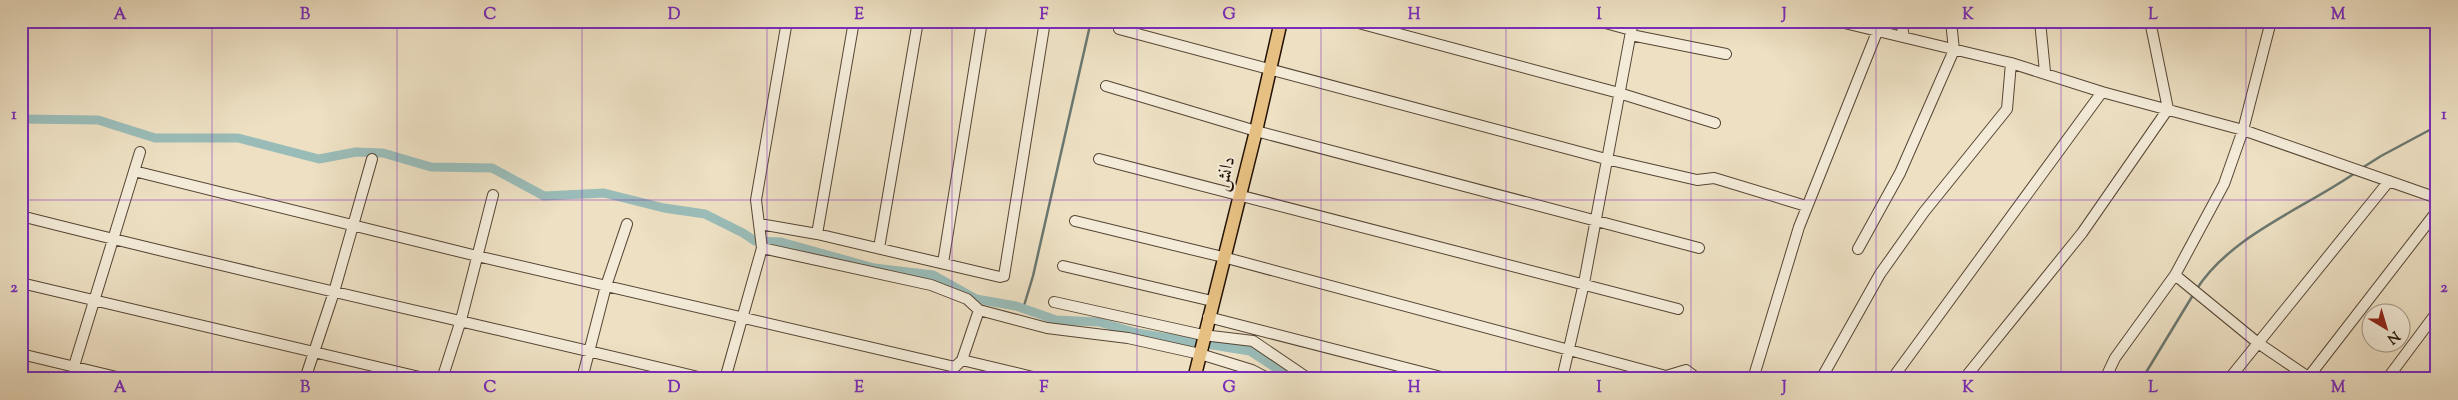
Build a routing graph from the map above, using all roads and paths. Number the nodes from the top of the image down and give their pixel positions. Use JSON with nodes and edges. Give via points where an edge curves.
{"nodes":[{"id":1,"x":787,"y":21,"type":"edge"},
{"id":2,"x":854,"y":21,"type":"edge"},
{"id":3,"x":918,"y":21,"type":"edge"},
{"id":4,"x":982,"y":21,"type":"edge"},
{"id":5,"x":1045,"y":21,"type":"edge"},
{"id":6,"x":1281,"y":21,"type":"edge"},
{"id":7,"x":1351,"y":21,"type":"edge"},
{"id":8,"x":1598,"y":21,"type":"edge"},
{"id":9,"x":1836,"y":21,"type":"edge"},
{"id":10,"x":1900,"y":21,"type":"edge"},
{"id":11,"x":1951,"y":21,"type":"edge"},
{"id":12,"x":2040,"y":21,"type":"edge"},
{"id":13,"x":2150,"y":21,"type":"edge"},
{"id":14,"x":2271,"y":21,"type":"edge"},
{"id":15,"x":1119,"y":29,"type":"dead end"},
{"id":16,"x":1631,"y":29,"type":"edge"},
{"id":17,"x":1877,"y":32,"type":"junction"},
{"id":18,"x":1904,"y":37,"type":"junction"},
{"id":19,"x":1954,"y":50,"type":"junction"},
{"id":20,"x":1726,"y":54,"type":"dead end"},
{"id":21,"x":2011,"y":63,"type":"junction"},
{"id":22,"x":1270,"y":69,"type":"junction"},
{"id":23,"x":2045,"y":72,"type":"junction"},
{"id":24,"x":1106,"y":86,"type":"dead end"},
{"id":25,"x":2102,"y":92,"type":"junction"},
{"id":26,"x":1619,"y":93,"type":"junction"},
{"id":27,"x":2168,"y":109,"type":"junction"},
{"id":28,"x":1715,"y":123,"type":"dead end"},
{"id":29,"x":2243,"y":130,"type":"junction"},
{"id":30,"x":1256,"y":131,"type":"junction"},
{"id":31,"x":140,"y":152,"type":"dead end"},
{"id":32,"x":372,"y":159,"type":"dead end"},
{"id":33,"x":1099,"y":159,"type":"dead end"},
{"id":34,"x":1606,"y":159,"type":"junction"},
{"id":35,"x":134,"y":171,"type":"junction"},
{"id":36,"x":2389,"y":181,"type":"junction"},
{"id":37,"x":493,"y":195,"type":"dead end"},
{"id":38,"x":1240,"y":196,"type":"junction"},
{"id":39,"x":2437,"y":198,"type":"edge"},
{"id":40,"x":1806,"y":206,"type":"junction"},
{"id":41,"x":2437,"y":211,"type":"edge"},
{"id":42,"x":21,"y":216,"type":"edge"},
{"id":43,"x":1075,"y":221,"type":"dead end"},
{"id":44,"x":1595,"y":221,"type":"junction"},
{"id":45,"x":353,"y":224,"type":"junction"},
{"id":46,"x":627,"y":224,"type":"dead end"},
{"id":47,"x":760,"y":224,"type":"junction"},
{"id":48,"x":817,"y":234,"type":"junction"},
{"id":49,"x":114,"y":240,"type":"junction"},
{"id":50,"x":762,"y":248,"type":"junction"},
{"id":51,"x":879,"y":248,"type":"junction"},
{"id":52,"x":1699,"y":248,"type":"dead end"},
{"id":53,"x":1858,"y":250,"type":"dead end"},
{"id":54,"x":477,"y":256,"type":"junction"},
{"id":55,"x":1223,"y":257,"type":"junction"},
{"id":56,"x":943,"y":263,"type":"junction"},
{"id":57,"x":1063,"y":266,"type":"dead end"},
{"id":58,"x":2175,"y":275,"type":"junction"},
{"id":59,"x":21,"y":283,"type":"edge"},
{"id":60,"x":1584,"y":283,"type":"junction"},
{"id":61,"x":606,"y":286,"type":"junction"},
{"id":62,"x":334,"y":292,"type":"junction"},
{"id":63,"x":93,"y":301,"type":"junction"},
{"id":64,"x":1212,"y":301,"type":"junction"},
{"id":65,"x":1054,"y":302,"type":"dead end"},
{"id":66,"x":1678,"y":309,"type":"dead end"},
{"id":67,"x":980,"y":310,"type":"junction"},
{"id":68,"x":2437,"y":312,"type":"edge"},
{"id":69,"x":1208,"y":317,"type":"junction"},
{"id":70,"x":741,"y":319,"type":"junction"},
{"id":71,"x":461,"y":320,"type":"junction"},
{"id":72,"x":1203,"y":335,"type":"junction"},
{"id":73,"x":2258,"y":343,"type":"junction"},
{"id":74,"x":1568,"y":350,"type":"junction"},
{"id":75,"x":590,"y":351,"type":"junction"},
{"id":76,"x":312,"y":353,"type":"junction"},
{"id":77,"x":21,"y":354,"type":"edge"},
{"id":78,"x":1200,"y":354,"type":"junction"},
{"id":79,"x":962,"y":360,"type":"junction"},
{"id":80,"x":74,"y":367,"type":"junction"},
{"id":81,"x":2309,"y":378,"type":"edge"},
{"id":82,"x":70,"y":379,"type":"edge"},
{"id":83,"x":124,"y":379,"type":"edge"},
{"id":84,"x":306,"y":379,"type":"edge"},
{"id":85,"x":428,"y":379,"type":"edge"},
{"id":86,"x":442,"y":379,"type":"edge"},
{"id":87,"x":582,"y":379,"type":"edge"},
{"id":88,"x":706,"y":379,"type":"edge"},
{"id":89,"x":725,"y":379,"type":"edge"},
{"id":90,"x":1041,"y":379,"type":"edge"},
{"id":91,"x":1194,"y":379,"type":"edge"},
{"id":92,"x":1269,"y":379,"type":"edge"},
{"id":93,"x":1309,"y":379,"type":"edge"},
{"id":94,"x":1449,"y":379,"type":"edge"},
{"id":95,"x":1562,"y":379,"type":"edge"},
{"id":96,"x":1698,"y":379,"type":"edge"},
{"id":97,"x":1753,"y":379,"type":"edge"},
{"id":98,"x":1821,"y":379,"type":"edge"},
{"id":99,"x":1892,"y":379,"type":"edge"},
{"id":100,"x":1964,"y":379,"type":"edge"},
{"id":101,"x":2105,"y":379,"type":"edge"},
{"id":102,"x":2229,"y":379,"type":"edge"},
{"id":103,"x":2387,"y":379,"type":"edge"}],
"edges":[{"from":1,"to":47,"type":"street","via":[[756,200]]},
{"from":2,"to":48,"type":"street"},
{"from":3,"to":51,"type":"street"},
{"from":4,"to":56,"type":"street"},
{"from":5,"to":56,"type":"street","via":[[1006,274],[1000,277]]},
{"from":6,"to":22,"type":"main road","name":"دانش"},
{"from":7,"to":26,"type":"street"},
{"from":8,"to":16,"type":"street"},
{"from":9,"to":17,"type":"street"},
{"from":10,"to":18,"type":"street"},
{"from":11,"to":19,"type":"street"},
{"from":12,"to":23,"type":"street"},
{"from":13,"to":27,"type":"street"},
{"from":14,"to":29,"type":"street"},
{"from":15,"to":22,"type":"street"},
{"from":16,"to":20,"type":"street"},
{"from":16,"to":26,"type":"street"},
{"from":17,"to":18,"type":"street"},
{"from":17,"to":40,"type":"street"},
{"from":18,"to":19,"type":"street"},
{"from":19,"to":21,"type":"street"},
{"from":19,"to":53,"type":"street","via":[[1900,173]]},
{"from":21,"to":23,"type":"street"},
{"from":21,"to":98,"type":"street","via":[[2007,109],[1924,212],[1880,274]]},
{"from":22,"to":30,"type":"main road","name":"دانش"},
{"from":22,"to":34,"type":"street"},
{"from":23,"to":25,"type":"street"},
{"from":24,"to":30,"type":"street"},
{"from":25,"to":27,"type":"street"},
{"from":25,"to":99,"type":"street"},
{"from":26,"to":28,"type":"street"},
{"from":26,"to":34,"type":"street"},
{"from":27,"to":29,"type":"street"},
{"from":27,"to":100,"type":"street","via":[[2082,233]]},
{"from":29,"to":36,"type":"street"},
{"from":29,"to":58,"type":"street","via":[[2224,184]]},
{"from":30,"to":38,"type":"main road","name":"دانش"},
{"from":30,"to":44,"type":"street"},
{"from":31,"to":35,"type":"street"},
{"from":32,"to":45,"type":"street"},
{"from":33,"to":38,"type":"street"},
{"from":34,"to":40,"type":"street","via":[[1697,180],[1714,178]]},
{"from":34,"to":44,"type":"street"},
{"from":35,"to":45,"type":"street"},
{"from":35,"to":49,"type":"street"},
{"from":36,"to":39,"type":"street"},
{"from":36,"to":73,"type":"street"},
{"from":37,"to":54,"type":"street"},
{"from":38,"to":55,"type":"main road","name":"دانش"},
{"from":38,"to":60,"type":"street"},
{"from":40,"to":97,"type":"street"},
{"from":41,"to":81,"type":"street"},
{"from":42,"to":49,"type":"street"},
{"from":43,"to":55,"type":"street"},
{"from":44,"to":52,"type":"street"},
{"from":44,"to":60,"type":"street"},
{"from":45,"to":54,"type":"street"},
{"from":45,"to":62,"type":"street"},
{"from":46,"to":61,"type":"street"},
{"from":47,"to":48,"type":"street"},
{"from":47,"to":50,"type":"street"},
{"from":48,"to":51,"type":"street"},
{"from":49,"to":62,"type":"street"},
{"from":49,"to":63,"type":"street"},
{"from":50,"to":67,"type":"street","via":[[931,285],[967,299]]},
{"from":50,"to":70,"type":"street"},
{"from":51,"to":56,"type":"street"},
{"from":54,"to":61,"type":"street"},
{"from":54,"to":71,"type":"street"},
{"from":55,"to":64,"type":"main road","name":"دانش"},
{"from":55,"to":74,"type":"street"},
{"from":57,"to":64,"type":"street"},
{"from":58,"to":73,"type":"street"},
{"from":58,"to":101,"type":"street","via":[[2115,358]]},
{"from":59,"to":63,"type":"street"},
{"from":60,"to":66,"type":"street"},
{"from":60,"to":74,"type":"street"},
{"from":61,"to":70,"type":"street"},
{"from":61,"to":75,"type":"street"},
{"from":62,"to":71,"type":"street"},
{"from":62,"to":76,"type":"street"},
{"from":63,"to":76,"type":"street"},
{"from":63,"to":80,"type":"street"},
{"from":64,"to":69,"type":"main road","name":"دانش"},
{"from":65,"to":72,"type":"street"},
{"from":67,"to":78,"type":"street","via":[[1047,328],[1128,338]]},
{"from":67,"to":79,"type":"street"},
{"from":68,"to":103,"type":"street"},
{"from":69,"to":72,"type":"main road","name":"دانش"},
{"from":69,"to":94,"type":"street"},
{"from":70,"to":79,"type":"street","via":[[955,368]]},
{"from":70,"to":89,"type":"street"},
{"from":71,"to":75,"type":"street"},
{"from":71,"to":86,"type":"street"},
{"from":72,"to":78,"type":"main road","name":"دانش"},
{"from":72,"to":93,"type":"street","via":[[1253,341]]},
{"from":73,"to":81,"type":"street"},
{"from":73,"to":102,"type":"street"},
{"from":74,"to":95,"type":"street"},
{"from":74,"to":96,"type":"street","via":[[1666,376],[1686,370]]},
{"from":75,"to":87,"type":"street"},
{"from":75,"to":88,"type":"street"},
{"from":76,"to":84,"type":"street"},
{"from":76,"to":85,"type":"street"},
{"from":77,"to":80,"type":"street"},
{"from":78,"to":91,"type":"main road","name":"دانش"},
{"from":78,"to":92,"type":"street","via":[[1252,370]]},
{"from":79,"to":90,"type":"street"},
{"from":80,"to":82,"type":"street"},
{"from":80,"to":83,"type":"street"}]}
